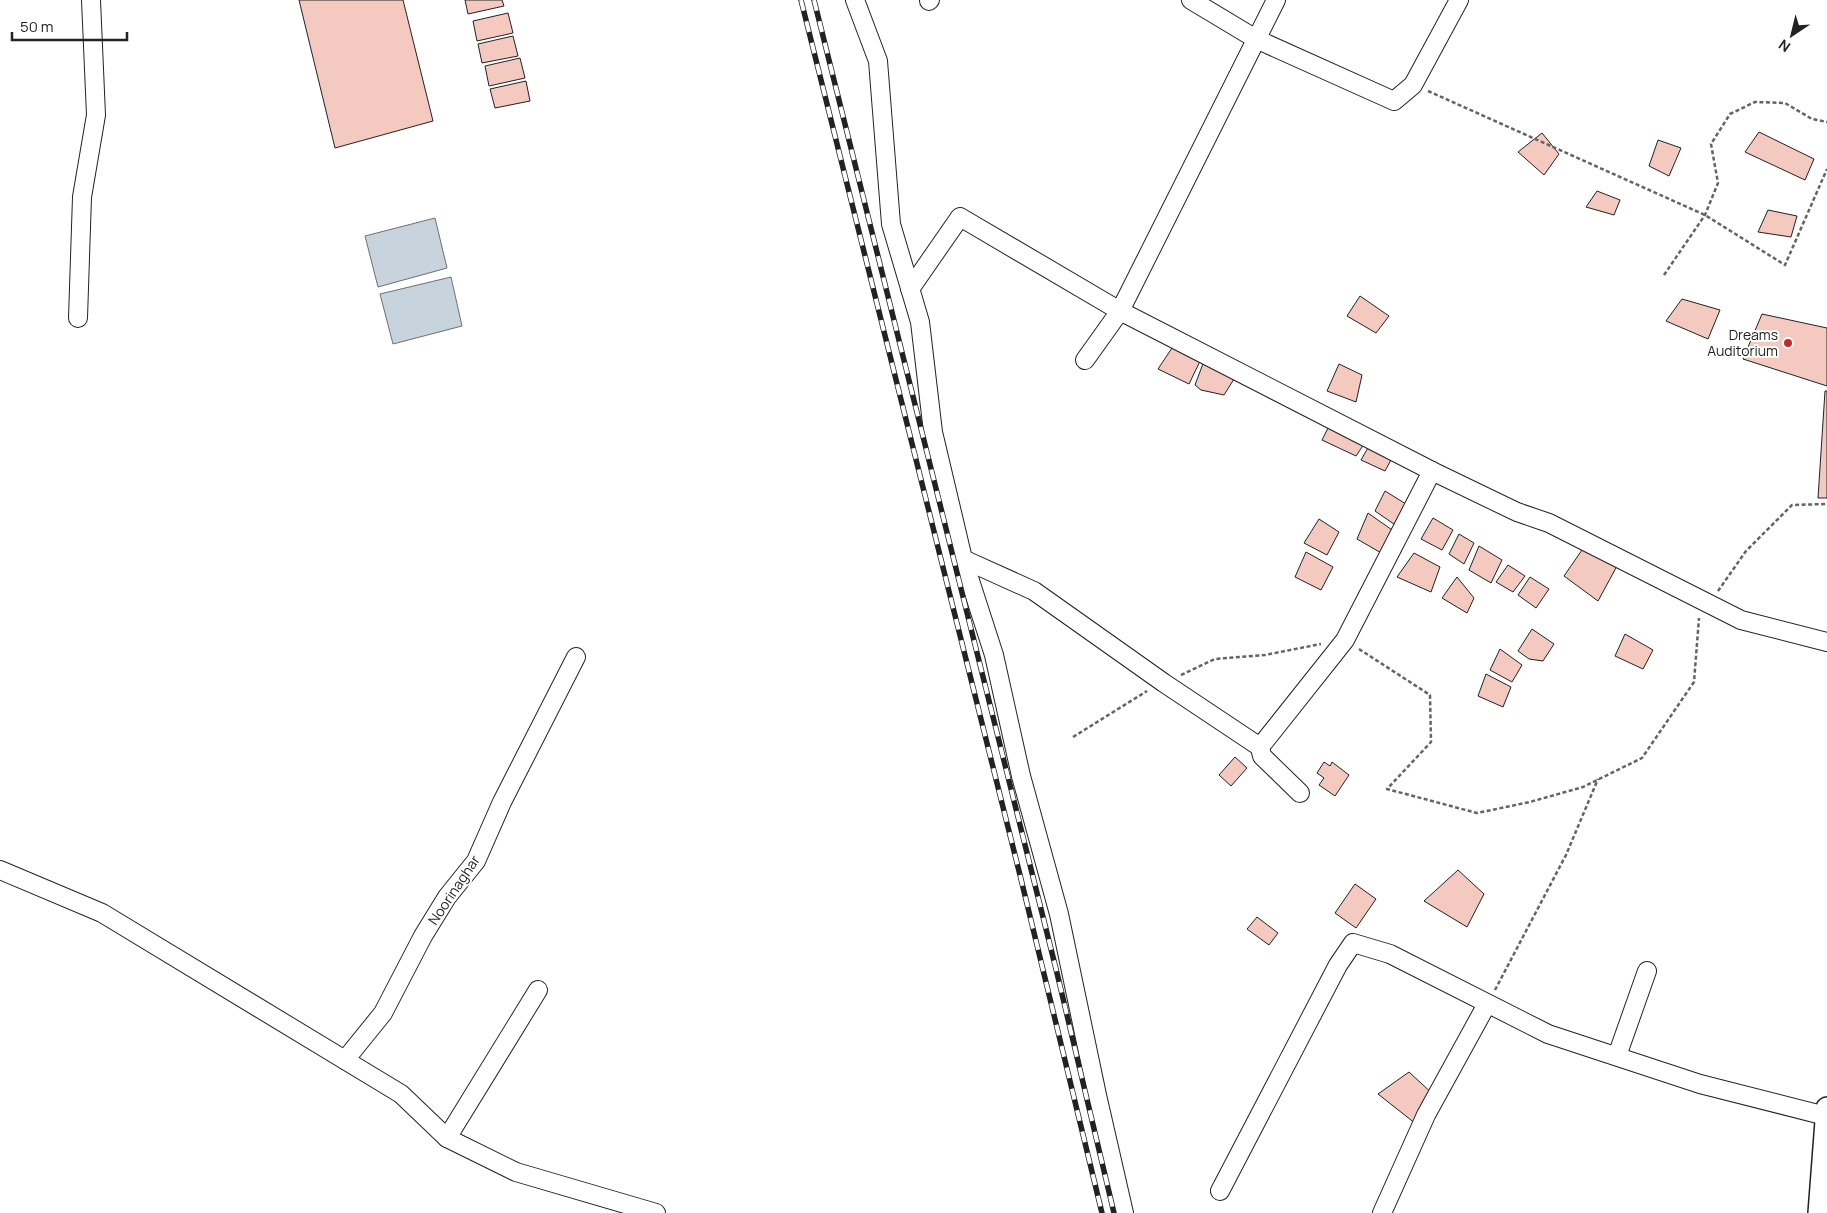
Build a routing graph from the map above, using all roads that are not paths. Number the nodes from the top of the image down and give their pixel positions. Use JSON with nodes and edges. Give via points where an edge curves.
{"nodes":[{"id":1,"x":91,"y":0,"type":"edge"},
{"id":2,"x":855,"y":0,"type":"edge"},
{"id":3,"x":1191,"y":0,"type":"edge"},
{"id":4,"x":1276,"y":0,"type":"edge"},
{"id":5,"x":1459,"y":0,"type":"edge"},
{"id":6,"x":1256,"y":39,"type":"junction"},
{"id":7,"x":910,"y":288,"type":"junction"},
{"id":8,"x":1120,"y":311,"type":"junction"},
{"id":9,"x":78,"y":318,"type":"dead end"},
{"id":10,"x":1085,"y":360,"type":"dead end"},
{"id":11,"x":1432,"y":471,"type":"junction"},
{"id":12,"x":963,"y":559,"type":"junction"},
{"id":13,"x":1827,"y":642,"type":"edge"},
{"id":14,"x":576,"y":657,"type":"dead end"},
{"id":15,"x":1260,"y":747,"type":"junction"},
{"id":16,"x":1300,"y":793,"type":"dead end"},
{"id":17,"x":0,"y":870,"type":"edge"},
{"id":18,"x":1648,"y":971,"type":"dead end"},
{"id":19,"x":538,"y":990,"type":"dead end"},
{"id":20,"x":1488,"y":1004,"type":"junction"},
{"id":21,"x":1617,"y":1056,"type":"junction"},
{"id":22,"x":345,"y":1060,"type":"junction"},
{"id":23,"x":1827,"y":1112,"type":"edge"},
{"id":24,"x":447,"y":1138,"type":"junction"},
{"id":25,"x":1825,"y":1166,"type":"edge"},
{"id":26,"x":1220,"y":1191,"type":"dead end"},
{"id":27,"x":630,"y":1209,"type":"edge"},
{"id":28,"x":656,"y":1213,"type":"edge"},
{"id":29,"x":1124,"y":1213,"type":"edge"},
{"id":30,"x":1382,"y":1213,"type":"edge"},
{"id":31,"x":1818,"y":1213,"type":"edge"}],
"edges":[{"from":1,"to":9,"type":"street","via":[[96,114],[82,197]]},
{"from":2,"to":7,"type":"street","via":[[878,61],[891,224]]},
{"from":3,"to":6,"type":"street"},
{"from":4,"to":6,"type":"street"},
{"from":5,"to":6,"type":"street","via":[[1413,84],[1394,101]]},
{"from":6,"to":8,"type":"street"},
{"from":7,"to":8,"type":"street","via":[[960,217]]},
{"from":7,"to":12,"type":"street","via":[[920,322],[933,432]]},
{"from":8,"to":10,"type":"street"},
{"from":8,"to":11,"type":"street"},
{"from":11,"to":13,"type":"street","via":[[1517,512],[1548,523],[1741,620]]},
{"from":11,"to":15,"type":"street","via":[[1345,640]]},
{"from":12,"to":15,"type":"street","via":[[1034,591]]},
{"from":12,"to":29,"type":"street","via":[[994,654],[1021,776],[1059,914]]},
{"from":14,"to":22,"type":"street","name":"Noorinaghar","via":[[502,802],[476,861],[423,936],[383,1013]]},
{"from":15,"to":16,"type":"street","via":[[1262,756]]},
{"from":17,"to":22,"type":"street","via":[[102,913]]},
{"from":18,"to":21,"type":"street"},
{"from":19,"to":24,"type":"street"},
{"from":20,"to":21,"type":"street","via":[[1548,1034]]},
{"from":20,"to":26,"type":"street","via":[[1390,954],[1353,943],[1338,965]]},
{"from":20,"to":30,"type":"street","via":[[1426,1115]]},
{"from":21,"to":23,"type":"street","via":[[1700,1084]]},
{"from":22,"to":24,"type":"street","via":[[401,1094]]},
{"from":23,"to":25,"type":"main road"},
{"from":24,"to":27,"type":"street","via":[[516,1172]]},
{"from":25,"to":31,"type":"main road"},
{"from":27,"to":28,"type":"street"}]}
